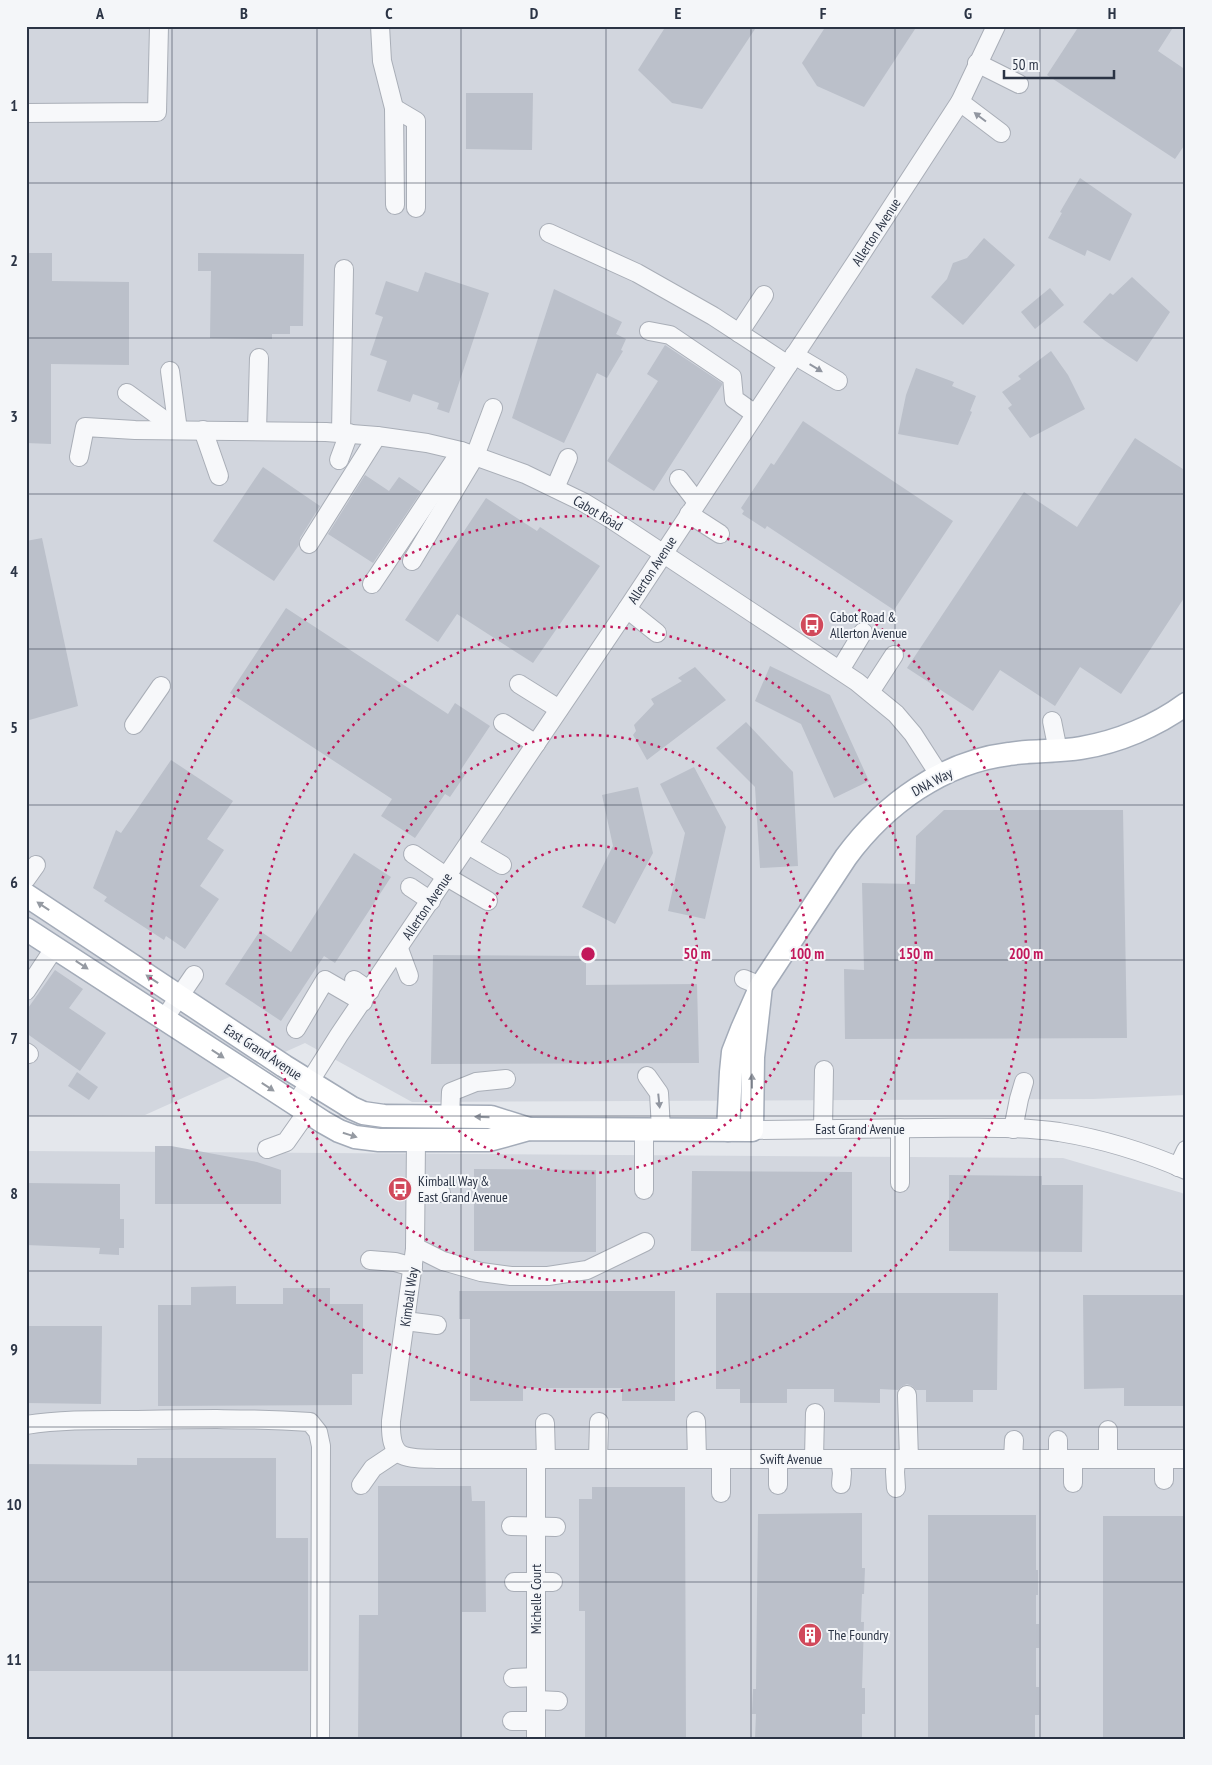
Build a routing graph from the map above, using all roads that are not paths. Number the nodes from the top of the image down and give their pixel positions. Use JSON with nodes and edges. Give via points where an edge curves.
{"nodes":[{"id":1,"x":159,"y":26,"type":"edge"},
{"id":2,"x":380,"y":26,"type":"edge"},
{"id":3,"x":996,"y":26,"type":"edge"},
{"id":4,"x":977,"y":64,"type":"junction"},
{"id":5,"x":1018,"y":84,"type":"dead end"},
{"id":6,"x":960,"y":102,"type":"junction"},
{"id":7,"x":394,"y":108,"type":"junction"},
{"id":8,"x":26,"y":113,"type":"edge"},
{"id":9,"x":1001,"y":133,"type":"dead end"},
{"id":10,"x":395,"y":205,"type":"dead end"},
{"id":11,"x":416,"y":208,"type":"dead end"},
{"id":12,"x":549,"y":233,"type":"dead end"},
{"id":13,"x":344,"y":269,"type":"dead end"},
{"id":14,"x":764,"y":295,"type":"dead end"},
{"id":15,"x":649,"y":331,"type":"dead end"},
{"id":16,"x":738,"y":333,"type":"junction"},
{"id":17,"x":259,"y":358,"type":"dead end"},
{"id":18,"x":791,"y":360,"type":"junction"},
{"id":19,"x":170,"y":371,"type":"dead end"},
{"id":20,"x":838,"y":381,"type":"dead end"},
{"id":21,"x":127,"y":393,"type":"dead end"},
{"id":22,"x":493,"y":408,"type":"dead end"},
{"id":23,"x":755,"y":414,"type":"junction"},
{"id":24,"x":178,"y":430,"type":"junction"},
{"id":25,"x":203,"y":430,"type":"junction"},
{"id":26,"x":257,"y":431,"type":"junction"},
{"id":27,"x":345,"y":433,"type":"junction"},
{"id":28,"x":378,"y":436,"type":"junction"},
{"id":29,"x":468,"y":454,"type":"junction"},
{"id":30,"x":79,"y":457,"type":"dead end"},
{"id":31,"x":568,"y":458,"type":"dead end"},
{"id":32,"x":339,"y":460,"type":"dead end"},
{"id":33,"x":218,"y":476,"type":"dead end"},
{"id":34,"x":679,"y":478,"type":"dead end"},
{"id":35,"x":555,"y":488,"type":"junction"},
{"id":36,"x":693,"y":508,"type":"junction"},
{"id":37,"x":720,"y":534,"type":"dead end"},
{"id":38,"x":308,"y":544,"type":"dead end"},
{"id":39,"x":663,"y":553,"type":"junction"},
{"id":40,"x":412,"y":561,"type":"dead end"},
{"id":41,"x":372,"y":584,"type":"dead end"},
{"id":42,"x":626,"y":609,"type":"junction"},
{"id":43,"x":863,"y":632,"type":"dead end"},
{"id":44,"x":657,"y":633,"type":"dead end"},
{"id":45,"x":894,"y":655,"type":"dead end"},
{"id":46,"x":840,"y":670,"type":"junction"},
{"id":47,"x":519,"y":684,"type":"dead end"},
{"id":48,"x":161,"y":686,"type":"dead end"},
{"id":49,"x":870,"y":692,"type":"junction"},
{"id":50,"x":1186,"y":704,"type":"edge"},
{"id":51,"x":559,"y":710,"type":"junction"},
{"id":52,"x":1052,"y":721,"type":"dead end"},
{"id":53,"x":503,"y":723,"type":"dead end"},
{"id":54,"x":134,"y":724,"type":"dead end"},
{"id":55,"x":536,"y":744,"type":"junction"},
{"id":56,"x":1058,"y":750,"type":"junction"},
{"id":57,"x":940,"y":776,"type":"junction"},
{"id":58,"x":468,"y":845,"type":"junction"},
{"id":59,"x":413,"y":854,"type":"dead end"},
{"id":60,"x":502,"y":865,"type":"dead end"},
{"id":61,"x":447,"y":877,"type":"junction"},
{"id":62,"x":410,"y":886,"type":"dead end"},
{"id":63,"x":26,"y":894,"type":"edge"},
{"id":64,"x":431,"y":901,"type":"junction"},
{"id":65,"x":488,"y":901,"type":"dead end"},
{"id":66,"x":26,"y":929,"type":"edge"},
{"id":67,"x":55,"y":948,"type":"junction"},
{"id":68,"x":399,"y":949,"type":"junction"},
{"id":69,"x":194,"y":975,"type":"dead end"},
{"id":70,"x":409,"y":976,"type":"dead end"},
{"id":71,"x":354,"y":980,"type":"dead end"},
{"id":72,"x":753,"y":982,"type":"junction"},
{"id":73,"x":26,"y":991,"type":"edge"},
{"id":74,"x":180,"y":997,"type":"junction"},
{"id":75,"x":366,"y":997,"type":"junction"},
{"id":76,"x":164,"y":1019,"type":"junction"},
{"id":77,"x":296,"y":1029,"type":"dead end"},
{"id":78,"x":824,"y":1070,"type":"dead end"},
{"id":79,"x":647,"y":1076,"type":"dead end"},
{"id":80,"x":506,"y":1079,"type":"dead end"},
{"id":81,"x":310,"y":1082,"type":"junction"},
{"id":82,"x":1024,"y":1082,"type":"dead end"},
{"id":83,"x":301,"y":1109,"type":"junction"},
{"id":84,"x":450,"y":1117,"type":"junction"},
{"id":85,"x":900,"y":1128,"type":"junction"},
{"id":86,"x":529,"y":1129,"type":"junction"},
{"id":87,"x":653,"y":1129,"type":"junction"},
{"id":88,"x":823,"y":1129,"type":"junction"},
{"id":89,"x":1014,"y":1129,"type":"junction"},
{"id":90,"x":728,"y":1130,"type":"junction"},
{"id":91,"x":752,"y":1130,"type":"junction"},
{"id":92,"x":416,"y":1140,"type":"junction"},
{"id":93,"x":267,"y":1148,"type":"dead end"},
{"id":94,"x":1186,"y":1150,"type":"edge"},
{"id":95,"x":1182,"y":1168,"type":"edge"},
{"id":96,"x":900,"y":1183,"type":"dead end"},
{"id":97,"x":644,"y":1190,"type":"dead end"},
{"id":98,"x":416,"y":1193,"type":"junction"},
{"id":99,"x":441,"y":1193,"type":"dead end"},
{"id":100,"x":645,"y":1242,"type":"dead end"},
{"id":101,"x":416,"y":1247,"type":"junction"},
{"id":102,"x":370,"y":1260,"type":"dead end"},
{"id":103,"x":413,"y":1267,"type":"junction"},
{"id":104,"x":405,"y":1320,"type":"junction"},
{"id":105,"x":437,"y":1325,"type":"dead end"},
{"id":106,"x":908,"y":1395,"type":"dead end"},
{"id":107,"x":815,"y":1412,"type":"dead end"},
{"id":108,"x":696,"y":1421,"type":"dead end"},
{"id":109,"x":599,"y":1422,"type":"dead end"},
{"id":110,"x":545,"y":1424,"type":"dead end"},
{"id":111,"x":26,"y":1425,"type":"edge"},
{"id":112,"x":1108,"y":1430,"type":"dead end"},
{"id":113,"x":1014,"y":1440,"type":"dead end"},
{"id":114,"x":1058,"y":1440,"type":"dead end"},
{"id":115,"x":397,"y":1452,"type":"junction"},
{"id":116,"x":541,"y":1459,"type":"junction"},
{"id":117,"x":598,"y":1459,"type":"junction"},
{"id":118,"x":697,"y":1459,"type":"junction"},
{"id":119,"x":721,"y":1459,"type":"junction"},
{"id":120,"x":778,"y":1459,"type":"junction"},
{"id":121,"x":814,"y":1459,"type":"junction"},
{"id":122,"x":840,"y":1459,"type":"junction"},
{"id":123,"x":902,"y":1459,"type":"junction"},
{"id":124,"x":1013,"y":1459,"type":"junction"},
{"id":125,"x":1065,"y":1459,"type":"junction"},
{"id":126,"x":1108,"y":1459,"type":"junction"},
{"id":127,"x":1164,"y":1459,"type":"junction"},
{"id":128,"x":1186,"y":1459,"type":"edge"},
{"id":129,"x":1164,"y":1480,"type":"dead end"},
{"id":130,"x":1073,"y":1483,"type":"dead end"},
{"id":131,"x":841,"y":1484,"type":"dead end"},
{"id":132,"x":361,"y":1485,"type":"dead end"},
{"id":133,"x":778,"y":1485,"type":"dead end"},
{"id":134,"x":896,"y":1488,"type":"dead end"},
{"id":135,"x":721,"y":1493,"type":"dead end"},
{"id":136,"x":511,"y":1526,"type":"dead end"},
{"id":137,"x":536,"y":1526,"type":"junction"},
{"id":138,"x":556,"y":1527,"type":"dead end"},
{"id":139,"x":514,"y":1582,"type":"dead end"},
{"id":140,"x":544,"y":1582,"type":"junction"},
{"id":141,"x":536,"y":1677,"type":"junction"},
{"id":142,"x":513,"y":1678,"type":"dead end"},
{"id":143,"x":536,"y":1700,"type":"junction"},
{"id":144,"x":558,"y":1701,"type":"dead end"},
{"id":145,"x":512,"y":1721,"type":"dead end"},
{"id":146,"x":536,"y":1730,"type":"edge"},
{"id":147,"x":320,"y":1739,"type":"edge"}],
"edges":[{"from":1,"to":8,"type":"street","via":[[157,112]]},
{"from":2,"to":7,"type":"street","via":[[382,61]]},
{"from":3,"to":4,"type":"street","name":"Allerton Avenue"},
{"from":4,"to":5,"type":"street"},
{"from":4,"to":6,"type":"street","name":"Allerton Avenue"},
{"from":9,"to":6,"type":"street","one_way":true},
{"from":6,"to":18,"type":"street","name":"Allerton Avenue"},
{"from":7,"to":10,"type":"street"},
{"from":7,"to":11,"type":"street","via":[[416,122]]},
{"from":12,"to":16,"type":"street","via":[[637,273]]},
{"from":13,"to":27,"type":"street"},
{"from":14,"to":16,"type":"street"},
{"from":15,"to":23,"type":"street","via":[[670,335],[732,378],[734,399]]},
{"from":16,"to":18,"type":"street"},
{"from":17,"to":26,"type":"street"},
{"from":18,"to":20,"type":"street","one_way":true},
{"from":18,"to":23,"type":"street","name":"Allerton Avenue"},
{"from":19,"to":24,"type":"street"},
{"from":21,"to":24,"type":"street"},
{"from":22,"to":29,"type":"street"},
{"from":23,"to":36,"type":"street","name":"Allerton Avenue"},
{"from":24,"to":25,"type":"street","name":"Cabot Road"},
{"from":24,"to":30,"type":"street","name":"Cabot Road","via":[[85,427]]},
{"from":25,"to":26,"type":"street","name":"Cabot Road"},
{"from":25,"to":33,"type":"street"},
{"from":26,"to":27,"type":"street","name":"Cabot Road"},
{"from":27,"to":28,"type":"street","name":"Cabot Road"},
{"from":27,"to":32,"type":"street"},
{"from":28,"to":29,"type":"street","name":"Cabot Road","via":[[427,443]]},
{"from":28,"to":38,"type":"street"},
{"from":29,"to":35,"type":"street","name":"Cabot Road"},
{"from":29,"to":40,"type":"street"},
{"from":29,"to":41,"type":"street"},
{"from":31,"to":35,"type":"street"},
{"from":34,"to":36,"type":"street"},
{"from":35,"to":39,"type":"street","name":"Cabot Road"},
{"from":36,"to":37,"type":"street"},
{"from":36,"to":39,"type":"street","name":"Allerton Avenue"},
{"from":39,"to":42,"type":"street","name":"Allerton Avenue"},
{"from":39,"to":46,"type":"street","name":"Cabot Road"},
{"from":42,"to":44,"type":"street"},
{"from":42,"to":51,"type":"street","name":"Allerton Avenue"},
{"from":43,"to":46,"type":"street"},
{"from":45,"to":49,"type":"street"},
{"from":46,"to":49,"type":"street","name":"Cabot Road"},
{"from":47,"to":51,"type":"street"},
{"from":48,"to":54,"type":"street"},
{"from":49,"to":57,"type":"street","name":"Cabot Road","via":[[913,734]]},
{"from":50,"to":56,"type":"main road","name":"DNA Way","via":[[1131,734],[1082,748]]},
{"from":51,"to":55,"type":"street","name":"Allerton Avenue"},
{"from":52,"to":56,"type":"street"},
{"from":53,"to":55,"type":"street"},
{"from":55,"to":58,"type":"street","name":"Allerton Avenue"},
{"from":56,"to":57,"type":"main road","name":"DNA Way","via":[[984,758]]},
{"from":57,"to":72,"type":"main road","name":"DNA Way","via":[[917,788],[876,820]]},
{"from":58,"to":60,"type":"street"},
{"from":58,"to":61,"type":"street","name":"Allerton Avenue"},
{"from":59,"to":61,"type":"street"},
{"from":61,"to":64,"type":"street","name":"Allerton Avenue"},
{"from":61,"to":65,"type":"street"},
{"from":62,"to":64,"type":"street"},
{"from":74,"to":63,"type":"main road","name":"East Grand Avenue","one_way":true},
{"from":64,"to":68,"type":"street","name":"Allerton Avenue"},
{"from":66,"to":67,"type":"main road","name":"East Grand Avenue"},
{"from":67,"to":73,"type":"street"},
{"from":67,"to":76,"type":"main road","name":"East Grand Avenue","one_way":true},
{"from":68,"to":70,"type":"street"},
{"from":68,"to":75,"type":"street","name":"Allerton Avenue"},
{"from":69,"to":74,"type":"street"},
{"from":71,"to":75,"type":"street"},
{"from":72,"to":90,"type":"main road","name":"DNA Way","via":[[733,1052]]},
{"from":91,"to":72,"type":"main road","name":"DNA Way","one_way":true},
{"from":74,"to":76,"type":"street"},
{"from":74,"to":81,"type":"main road","name":"East Grand Avenue"},
{"from":75,"to":77,"type":"street","via":[[325,980]]},
{"from":75,"to":81,"type":"street","name":"Allerton Avenue"},
{"from":76,"to":83,"type":"main road","name":"East Grand Avenue","one_way":true},
{"from":78,"to":88,"type":"street"},
{"from":79,"to":87,"type":"street","one_way":true,"via":[[659,1093]]},
{"from":80,"to":84,"type":"street","via":[[476,1082],[451,1092]]},
{"from":81,"to":83,"type":"street","name":"Allerton Avenue"},
{"from":81,"to":84,"type":"main road","name":"East Grand Avenue","via":[[363,1113]]},
{"from":82,"to":89,"type":"street"},
{"from":83,"to":92,"type":"main road","name":"East Grand Avenue","one_way":true,"via":[[355,1137]]},
{"from":83,"to":93,"type":"street","name":"Allerton Avenue","via":[[286,1142]]},
{"from":86,"to":84,"type":"main road","name":"East Grand Avenue","one_way":true,"via":[[491,1117]]},
{"from":85,"to":88,"type":"street","name":"East Grand Avenue"},
{"from":85,"to":89,"type":"street","name":"East Grand Avenue"},
{"from":85,"to":96,"type":"street"},
{"from":86,"to":87,"type":"main road","name":"East Grand Avenue"},
{"from":86,"to":92,"type":"main road","name":"East Grand Avenue","via":[[490,1140]]},
{"from":87,"to":90,"type":"main road","name":"East Grand Avenue"},
{"from":87,"to":97,"type":"street"},
{"from":88,"to":91,"type":"street","name":"East Grand Avenue"},
{"from":89,"to":95,"type":"street","name":"East Grand Avenue","via":[[1088,1138]]},
{"from":90,"to":91,"type":"main road","name":"East Grand Avenue"},
{"from":92,"to":98,"type":"street","name":"Kimball Way"},
{"from":94,"to":95,"type":"street"},
{"from":98,"to":99,"type":"street"},
{"from":98,"to":101,"type":"street","name":"Kimball Way"},
{"from":100,"to":101,"type":"street","via":[[587,1270],[548,1276],[480,1272]]},
{"from":101,"to":103,"type":"street","name":"Kimball Way"},
{"from":102,"to":103,"type":"street"},
{"from":103,"to":104,"type":"street","name":"Kimball Way"},
{"from":104,"to":105,"type":"street"},
{"from":104,"to":115,"type":"street","name":"Kimball Way","via":[[391,1421],[392,1445]]},
{"from":106,"to":123,"type":"street"},
{"from":107,"to":121,"type":"street"},
{"from":108,"to":118,"type":"street"},
{"from":109,"to":117,"type":"street"},
{"from":110,"to":116,"type":"street","name":"Michelle Court"},
{"from":111,"to":147,"type":"street","via":[[48,1421],[135,1420],[310,1422],[318,1432],[321,1446]]},
{"from":112,"to":126,"type":"street"},
{"from":113,"to":124,"type":"street"},
{"from":114,"to":125,"type":"street"},
{"from":115,"to":116,"type":"street","name":"Swift Avenue","via":[[422,1458]]},
{"from":115,"to":132,"type":"street","via":[[373,1468]]},
{"from":116,"to":117,"type":"street","name":"Swift Avenue"},
{"from":116,"to":137,"type":"street","name":"Michelle Court"},
{"from":117,"to":118,"type":"street","name":"Swift Avenue"},
{"from":118,"to":119,"type":"street","name":"Swift Avenue"},
{"from":119,"to":120,"type":"street","name":"Swift Avenue"},
{"from":119,"to":135,"type":"street"},
{"from":120,"to":121,"type":"street","name":"Swift Avenue"},
{"from":120,"to":133,"type":"street"},
{"from":121,"to":122,"type":"street","name":"Swift Avenue"},
{"from":122,"to":123,"type":"street","name":"Swift Avenue"},
{"from":122,"to":131,"type":"street"},
{"from":123,"to":124,"type":"street","name":"Swift Avenue"},
{"from":123,"to":134,"type":"street","via":[[894,1472]]},
{"from":124,"to":125,"type":"street","name":"Swift Avenue"},
{"from":125,"to":126,"type":"street","name":"Swift Avenue"},
{"from":125,"to":130,"type":"street"},
{"from":126,"to":127,"type":"street","name":"Swift Avenue"},
{"from":127,"to":128,"type":"street","name":"Swift Avenue"},
{"from":127,"to":129,"type":"street"},
{"from":136,"to":137,"type":"street"},
{"from":137,"to":138,"type":"street"},
{"from":137,"to":140,"type":"street","name":"Michelle Court"},
{"from":139,"to":140,"type":"street"},
{"from":140,"to":141,"type":"street","name":"Michelle Court"},
{"from":141,"to":142,"type":"street"},
{"from":141,"to":143,"type":"street","name":"Michelle Court"},
{"from":143,"to":144,"type":"street"},
{"from":143,"to":146,"type":"street","name":"Michelle Court"},
{"from":145,"to":146,"type":"street"}]}
